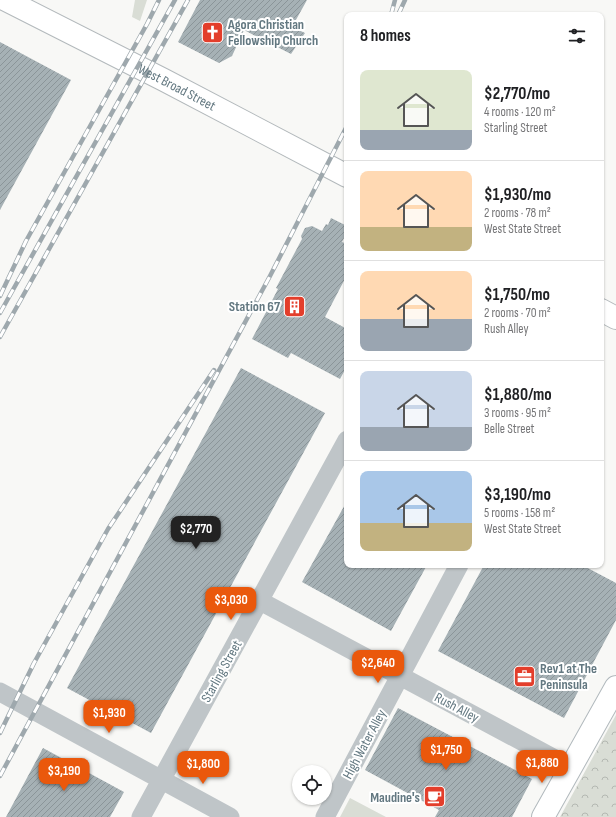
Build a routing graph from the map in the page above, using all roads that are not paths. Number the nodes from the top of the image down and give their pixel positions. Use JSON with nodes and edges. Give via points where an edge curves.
{"nodes":[{"id":1,"x":6,"y":0,"type":"edge"},
{"id":2,"x":344,"y":174,"type":"edge"},
{"id":3,"x":604,"y":312,"type":"edge"},
{"id":4,"x":616,"y":318,"type":"edge"},
{"id":5,"x":344,"y":446,"type":"edge"},
{"id":6,"x":457,"y":568,"type":"edge"},
{"id":7,"x":260,"y":601,"type":"junction"},
{"id":8,"x":400,"y":676,"type":"junction"},
{"id":9,"x":616,"y":687,"type":"edge"},
{"id":10,"x":0,"y":692,"type":"edge"},
{"id":11,"x":570,"y":767,"type":"junction"},
{"id":12,"x":162,"y":780,"type":"junction"},
{"id":13,"x":142,"y":817,"type":"edge"},
{"id":14,"x":230,"y":817,"type":"edge"},
{"id":15,"x":325,"y":817,"type":"edge"},
{"id":16,"x":544,"y":817,"type":"edge"}],
"edges":[{"from":1,"to":2,"type":"main road","name":"West Broad Street"},
{"from":3,"to":4,"type":"main road"},
{"from":5,"to":7,"type":"street","name":"Starling Street"},
{"from":6,"to":8,"type":"street","name":"High Water Alley"},
{"from":7,"to":8,"type":"street","name":"Rush Alley"},
{"from":7,"to":12,"type":"street","name":"Starling Street"},
{"from":8,"to":11,"type":"street","name":"Rush Alley"},
{"from":8,"to":15,"type":"street","name":"High Water Alley"},
{"from":9,"to":11,"type":"main road"},
{"from":10,"to":12,"type":"street"},
{"from":11,"to":16,"type":"main road"},
{"from":12,"to":13,"type":"street","name":"Starling Street"},
{"from":12,"to":14,"type":"street"}]}
